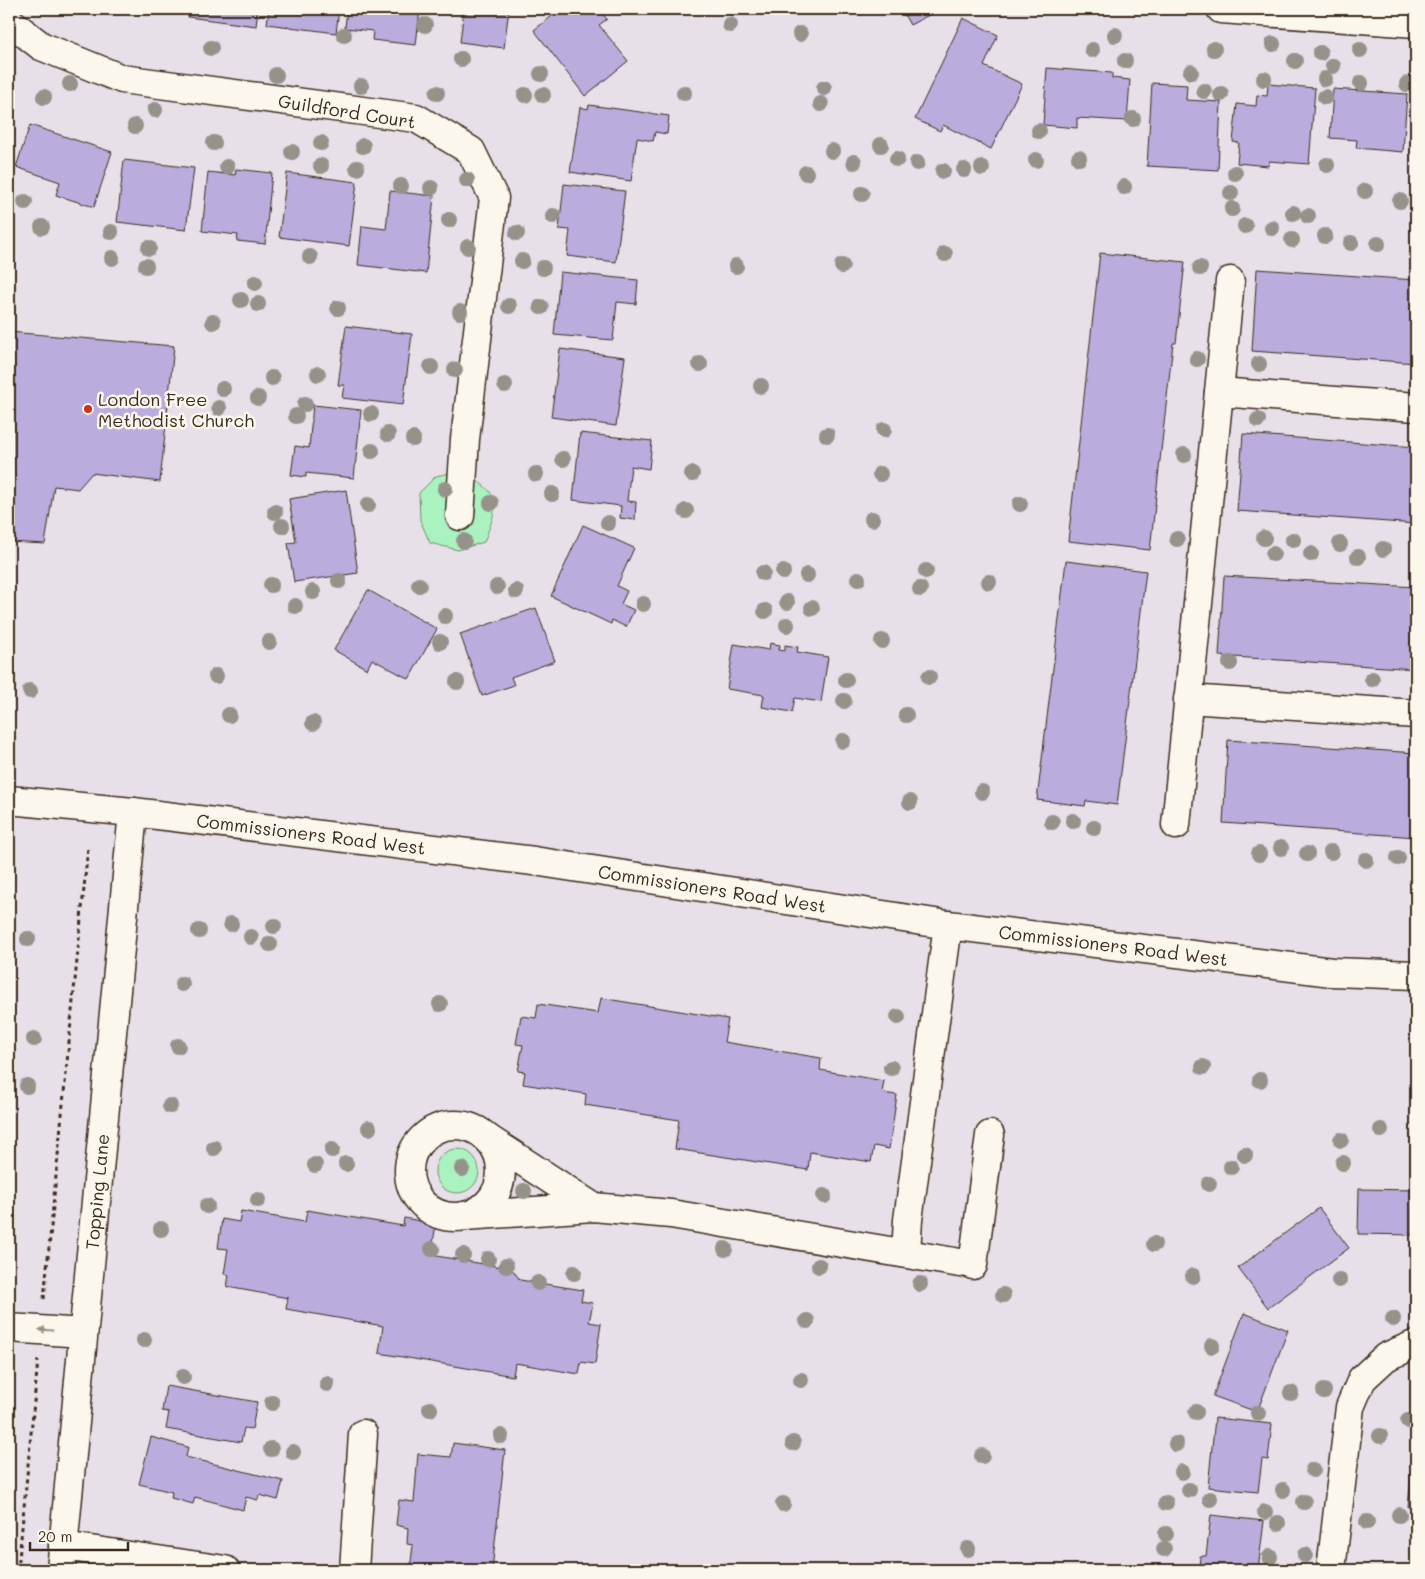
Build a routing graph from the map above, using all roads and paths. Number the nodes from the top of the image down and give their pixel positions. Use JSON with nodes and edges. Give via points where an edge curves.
{"nodes":[{"id":1,"x":1222,"y":9,"type":"edge"},
{"id":2,"x":9,"y":22,"type":"edge"},
{"id":3,"x":1416,"y":23,"type":"edge"},
{"id":4,"x":1230,"y":281,"type":"dead end"},
{"id":5,"x":1219,"y":392,"type":"junction"},
{"id":6,"x":1416,"y":407,"type":"edge"},
{"id":7,"x":460,"y":516,"type":"dead end"},
{"id":8,"x":1188,"y":699,"type":"junction"},
{"id":9,"x":1416,"y":714,"type":"edge"},
{"id":10,"x":9,"y":800,"type":"edge"},
{"id":11,"x":133,"y":812,"type":"junction"},
{"id":12,"x":1176,"y":826,"type":"dead end"},
{"id":13,"x":88,"y":847,"type":"dead end"},
{"id":14,"x":948,"y":925,"type":"junction"},
{"id":15,"x":1416,"y":975,"type":"edge"},
{"id":16,"x":990,"y":1135,"type":"dead end"},
{"id":17,"x":486,"y":1137,"type":"junction"},
{"id":18,"x":593,"y":1207,"type":"junction"},
{"id":19,"x":464,"y":1216,"type":"junction"},
{"id":20,"x":906,"y":1253,"type":"junction"},
{"id":21,"x":9,"y":1328,"type":"edge"},
{"id":22,"x":41,"y":1330,"type":"junction"},
{"id":23,"x":83,"y":1333,"type":"junction"},
{"id":24,"x":1416,"y":1344,"type":"edge"},
{"id":25,"x":363,"y":1434,"type":"dead end"},
{"id":26,"x":62,"y":1558,"type":"edge"},
{"id":27,"x":18,"y":1570,"type":"edge"},
{"id":28,"x":225,"y":1570,"type":"edge"},
{"id":29,"x":354,"y":1570,"type":"edge"},
{"id":30,"x":1331,"y":1570,"type":"edge"}],
"edges":[{"from":1,"to":3,"type":"street"},
{"from":2,"to":7,"type":"street","name":"Guildford Court","via":[[41,46],[122,79],[416,118],[471,151],[494,198]]},
{"from":4,"to":5,"type":"street"},
{"from":5,"to":6,"type":"street"},
{"from":5,"to":8,"type":"street"},
{"from":8,"to":9,"type":"street"},
{"from":8,"to":12,"type":"street"},
{"from":10,"to":11,"type":"street","name":"Commissioners Road West"},
{"from":11,"to":14,"type":"street","name":"Commissioners Road West","via":[[534,860]]},
{"from":11,"to":23,"type":"street","name":"Topping Lane"},
{"from":13,"to":22,"type":"path"},
{"from":14,"to":15,"type":"street","name":"Commissioners Road West","via":[[1332,972]]},
{"from":14,"to":20,"type":"street"},
{"from":16,"to":20,"type":"street","via":[[966,1264]]},
{"from":17,"to":18,"type":"street"},
{"from":17,"to":19,"type":"street","via":[[499,1158],[499,1183],[487,1204]]},
{"from":17,"to":19,"type":"street","via":[[464,1126],[440,1128],[421,1140],[410,1160],[410,1183],[421,1203],[440,1215]]},
{"from":18,"to":19,"type":"street"},
{"from":18,"to":20,"type":"street","via":[[672,1214]]},
{"from":21,"to":22,"type":"street"},
{"from":23,"to":22,"type":"street","one_way":true},
{"from":22,"to":27,"type":"path"},
{"from":23,"to":26,"type":"street","name":"Topping Lane"},
{"from":24,"to":30,"type":"street","via":[[1386,1357],[1362,1379],[1350,1407]]},
{"from":25,"to":29,"type":"street"},
{"from":26,"to":28,"type":"street"}]}
